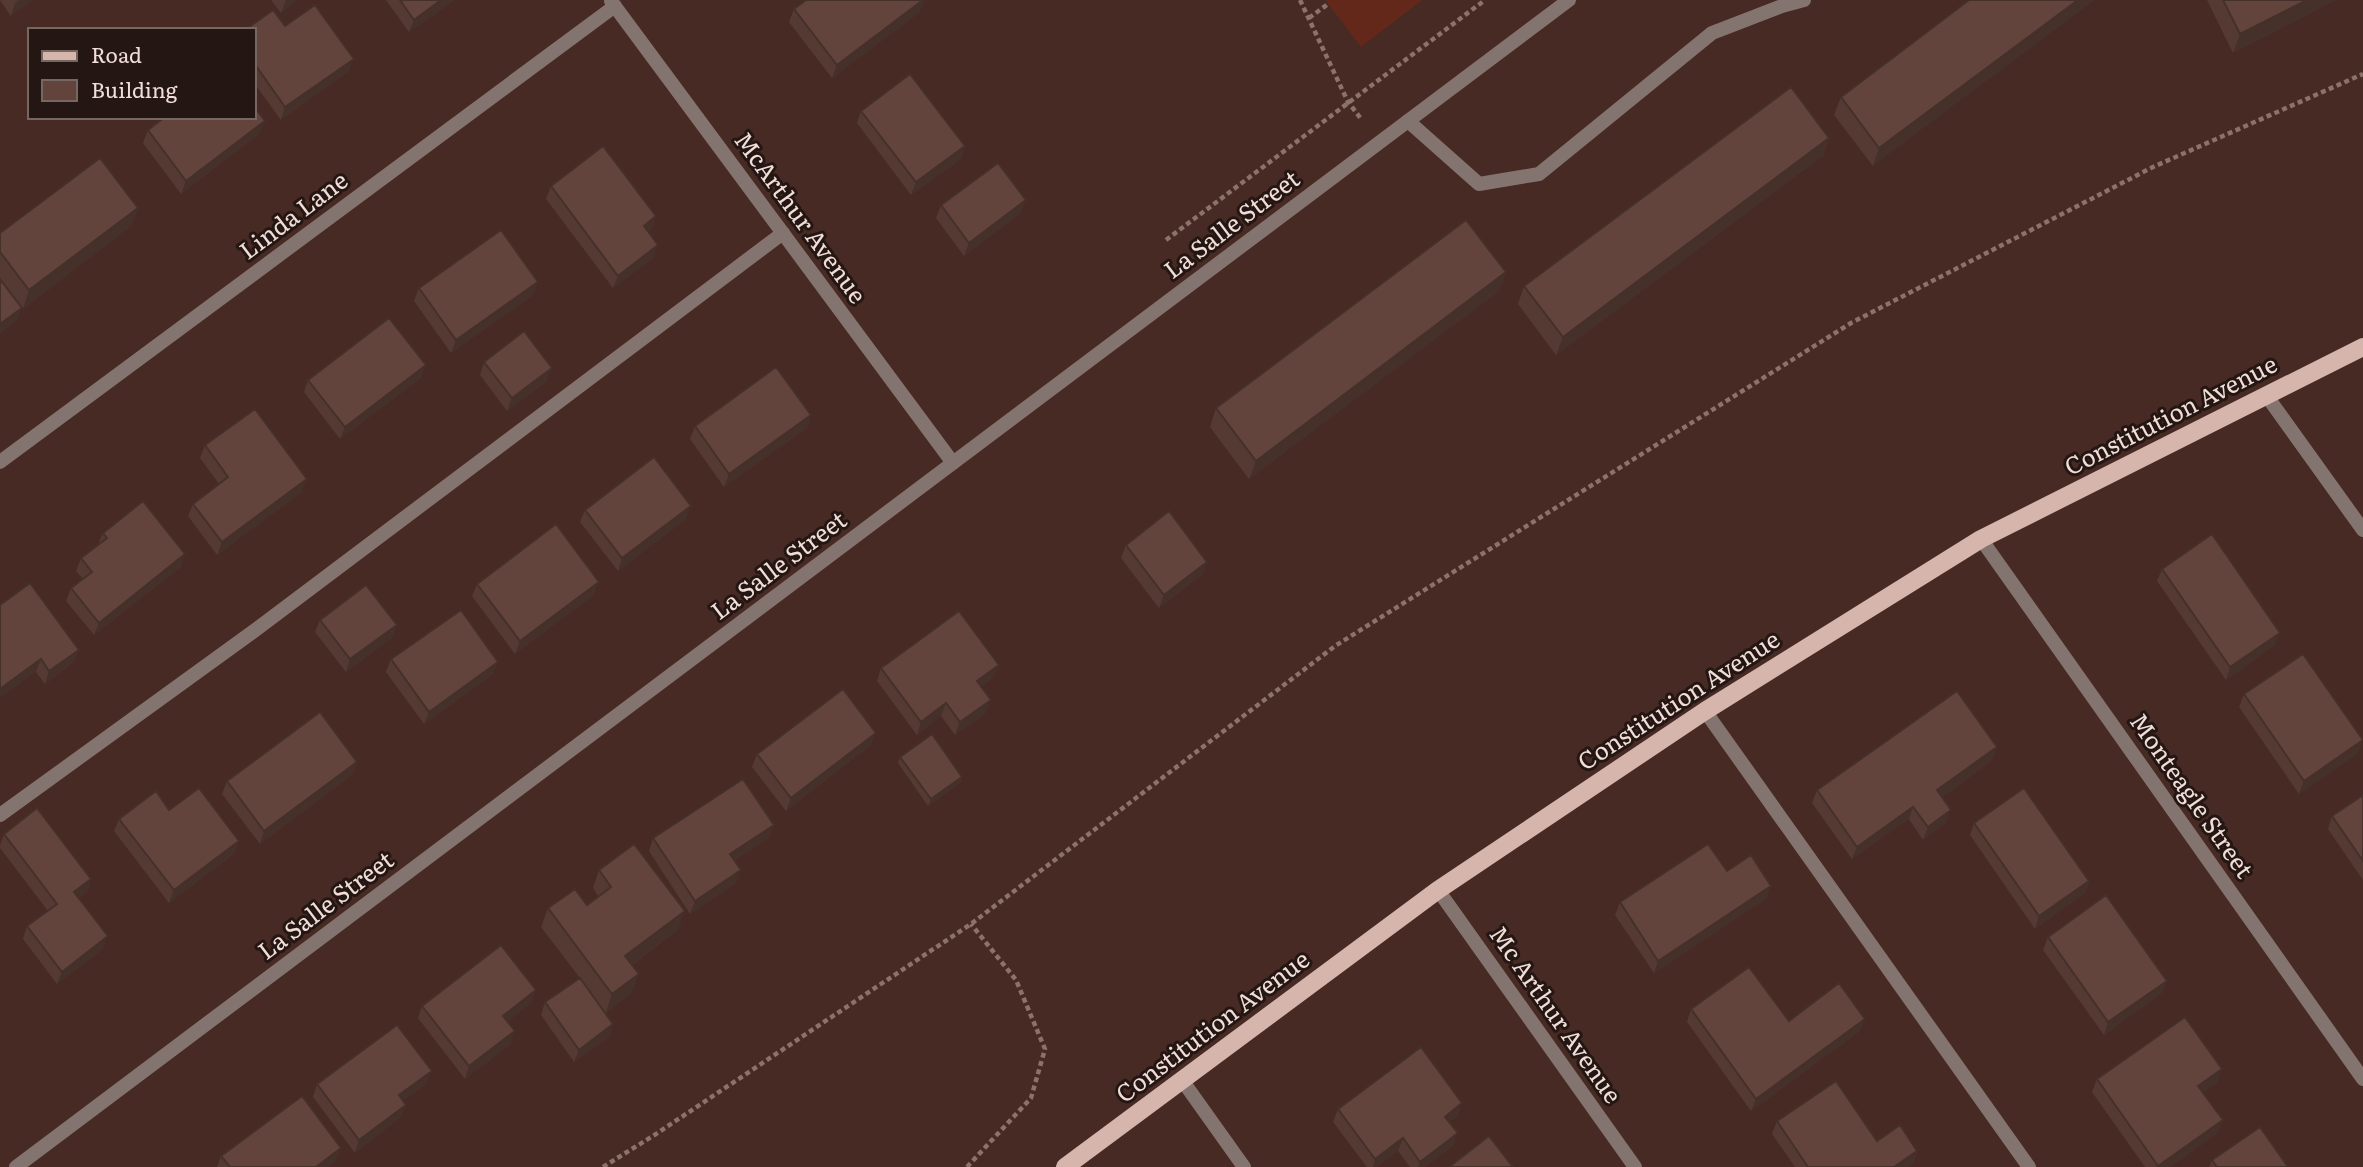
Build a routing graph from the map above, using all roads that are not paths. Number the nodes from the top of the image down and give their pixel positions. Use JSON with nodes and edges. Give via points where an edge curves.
{"nodes":[{"id":1,"x":1569,"y":0,"type":"edge"},
{"id":2,"x":1804,"y":0,"type":"edge"},
{"id":3,"x":613,"y":3,"type":"edge"},
{"id":4,"x":1408,"y":121,"type":"junction"},
{"id":5,"x":783,"y":233,"type":"junction"},
{"id":6,"x":2363,"y":347,"type":"edge"},
{"id":7,"x":2266,"y":395,"type":"junction"},
{"id":8,"x":0,"y":462,"type":"edge"},
{"id":9,"x":953,"y":463,"type":"junction"},
{"id":10,"x":2363,"y":530,"type":"edge"},
{"id":11,"x":1981,"y":539,"type":"junction"},
{"id":12,"x":1705,"y":711,"type":"junction"},
{"id":13,"x":0,"y":815,"type":"edge"},
{"id":14,"x":1438,"y":890,"type":"junction"},
{"id":15,"x":2363,"y":1079,"type":"edge"},
{"id":16,"x":1182,"y":1080,"type":"junction"},
{"id":17,"x":16,"y":1167,"type":"edge"},
{"id":18,"x":1065,"y":1167,"type":"edge"},
{"id":19,"x":1244,"y":1167,"type":"edge"},
{"id":20,"x":1635,"y":1167,"type":"edge"},
{"id":21,"x":2029,"y":1167,"type":"edge"}],
"edges":[{"from":1,"to":4,"type":"street","name":"La Salle Street"},
{"from":2,"to":4,"type":"street","via":[[1713,33],[1539,174],[1479,184]]},
{"from":3,"to":5,"type":"street","name":"McArthur Avenue"},
{"from":3,"to":8,"type":"street","name":"Linda Lane"},
{"from":4,"to":9,"type":"street","name":"La Salle Street"},
{"from":5,"to":9,"type":"street","name":"McArthur Avenue"},
{"from":5,"to":13,"type":"street","via":[[254,631]]},
{"from":6,"to":7,"type":"main road","name":"Constitution Avenue"},
{"from":7,"to":10,"type":"street"},
{"from":7,"to":11,"type":"main road","name":"Constitution Avenue"},
{"from":9,"to":17,"type":"street","name":"La Salle Street"},
{"from":11,"to":12,"type":"main road","name":"Constitution Avenue"},
{"from":11,"to":15,"type":"street","name":"Monteagle Street"},
{"from":12,"to":14,"type":"main road","name":"Constitution Avenue"},
{"from":12,"to":21,"type":"street"},
{"from":14,"to":16,"type":"main road","name":"Constitution Avenue"},
{"from":14,"to":20,"type":"street","name":"Mc Arthur Avenue"},
{"from":16,"to":18,"type":"main road","name":"Constitution Avenue"},
{"from":16,"to":19,"type":"street"}]}
